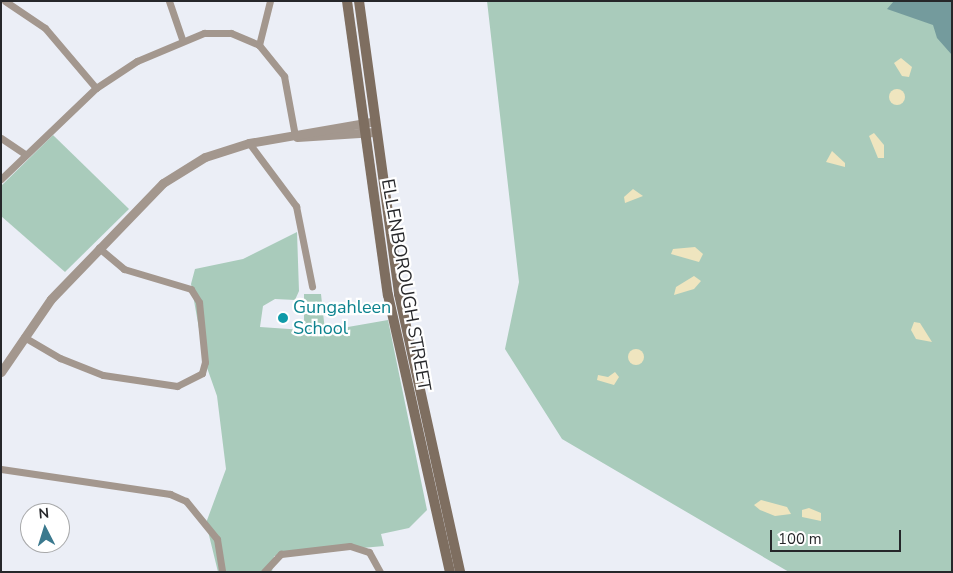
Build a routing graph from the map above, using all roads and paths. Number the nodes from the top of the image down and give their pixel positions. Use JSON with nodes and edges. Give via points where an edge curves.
{"nodes":[{"id":1,"x":5,"y":1,"type":"edge"},
{"id":2,"x":168,"y":1,"type":"edge"},
{"id":3,"x":270,"y":1,"type":"edge"},
{"id":4,"x":347,"y":1,"type":"edge"},
{"id":5,"x":359,"y":1,"type":"edge"},
{"id":6,"x":182,"y":39,"type":"junction"},
{"id":7,"x":259,"y":45,"type":"junction"},
{"id":8,"x":96,"y":88,"type":"junction"},
{"id":9,"x":374,"y":127,"type":"junction"},
{"id":10,"x":362,"y":128,"type":"junction"},
{"id":11,"x":295,"y":136,"type":"junction"},
{"id":12,"x":1,"y":138,"type":"edge"},
{"id":13,"x":249,"y":143,"type":"junction"},
{"id":14,"x":25,"y":154,"type":"junction"},
{"id":15,"x":1,"y":179,"type":"edge"},
{"id":16,"x":100,"y":248,"type":"junction"},
{"id":17,"x":312,"y":286,"type":"dead end"},
{"id":18,"x":24,"y":337,"type":"junction"},
{"id":19,"x":1,"y":372,"type":"edge"},
{"id":20,"x":1,"y":469,"type":"edge"},
{"id":21,"x":222,"y":572,"type":"edge"},
{"id":22,"x":264,"y":572,"type":"edge"},
{"id":23,"x":380,"y":572,"type":"edge"},
{"id":24,"x":450,"y":572,"type":"edge"},
{"id":25,"x":460,"y":572,"type":"edge"}],
"edges":[{"from":1,"to":8,"type":"street","via":[[45,28]]},
{"from":2,"to":6,"type":"street"},
{"from":3,"to":7,"type":"street"},
{"from":4,"to":10,"type":"main road","name":"ELLENBOROUGH STREET"},
{"from":5,"to":9,"type":"main road","name":"ELLENBOROUGH STREET"},
{"from":6,"to":7,"type":"street","via":[[231,33]]},
{"from":6,"to":8,"type":"street"},
{"from":7,"to":11,"type":"street","via":[[284,76]]},
{"from":8,"to":14,"type":"street"},
{"from":9,"to":10,"type":"street"},
{"from":9,"to":25,"type":"main road","name":"ELLENBOROUGH STREET","via":[[399,294]]},
{"from":10,"to":11,"type":"street"},
{"from":10,"to":24,"type":"main road","name":"ELLENBOROUGH STREET","via":[[388,295]]},
{"from":11,"to":13,"type":"street"},
{"from":12,"to":14,"type":"street"},
{"from":13,"to":16,"type":"street","via":[[206,157],[162,183]]},
{"from":13,"to":17,"type":"street","via":[[296,206]]},
{"from":14,"to":15,"type":"street"},
{"from":16,"to":18,"type":"street","via":[[51,299]]},
{"from":16,"to":18,"type":"street","via":[[124,269],[191,289],[199,302],[205,362],[202,373],[177,386],[103,375],[60,358]]},
{"from":18,"to":19,"type":"street"},
{"from":20,"to":21,"type":"street","via":[[170,494],[186,501],[217,539],[223,554]]},
{"from":22,"to":23,"type":"street","via":[[281,554],[350,546],[369,552]]}]}
